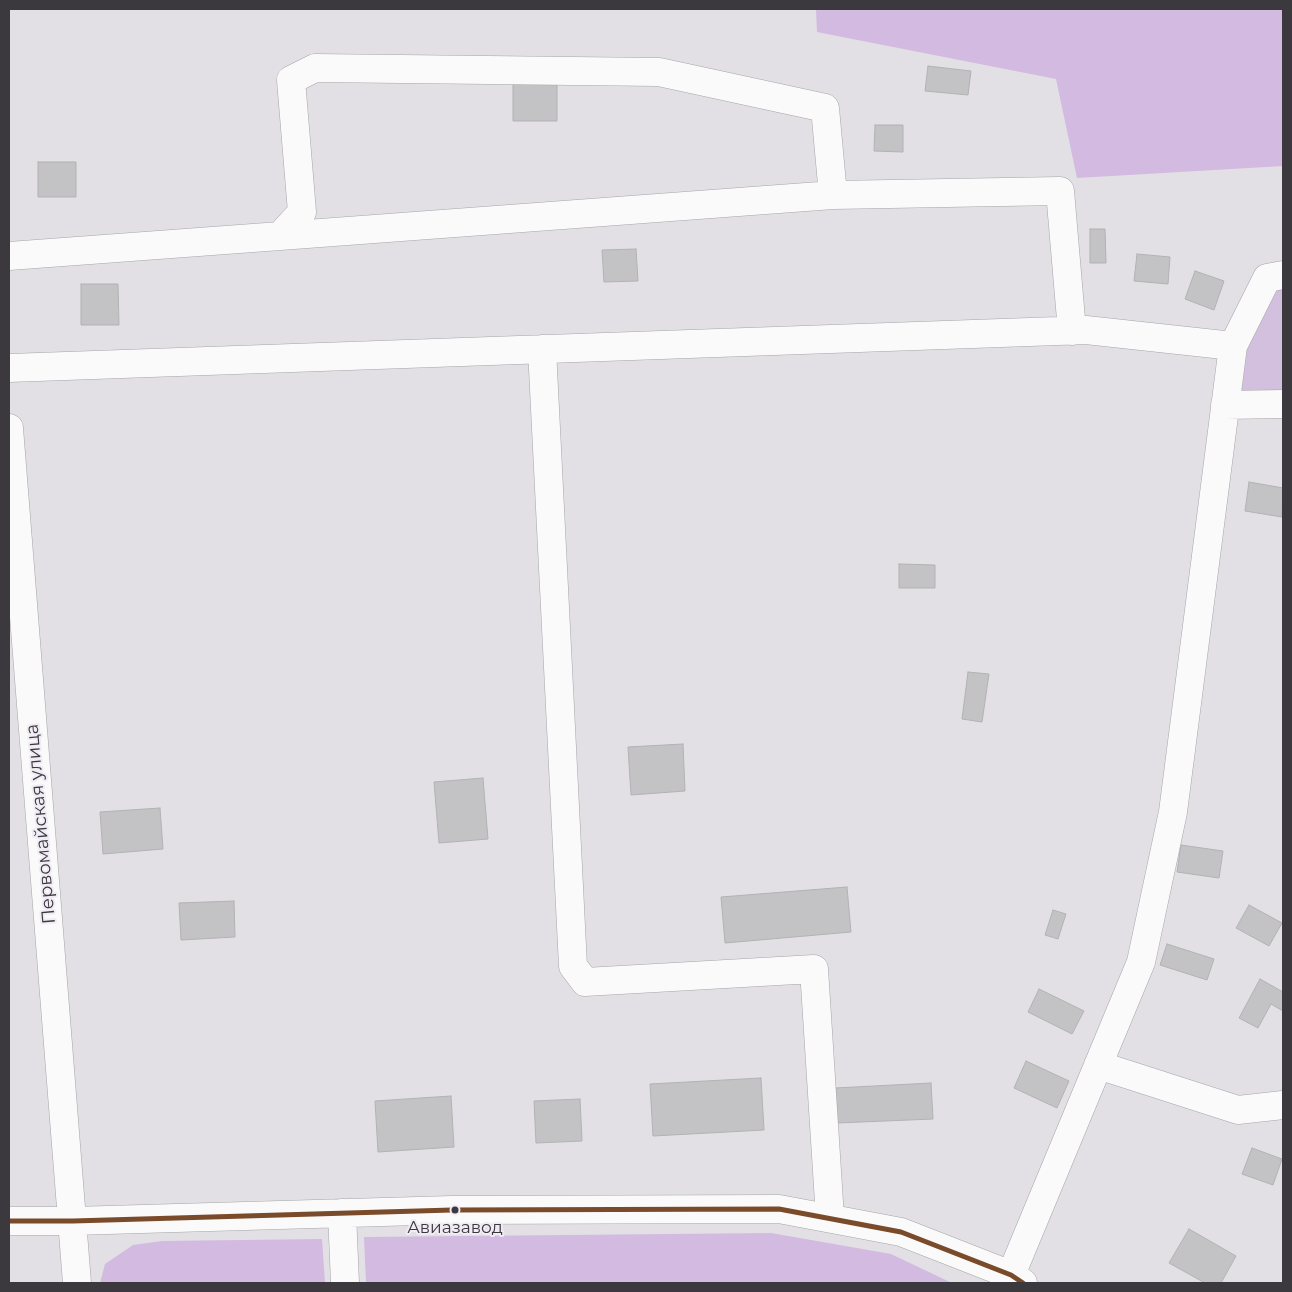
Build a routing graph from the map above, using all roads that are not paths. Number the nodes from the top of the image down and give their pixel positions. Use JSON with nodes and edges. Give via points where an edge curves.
{"nodes":[{"id":1,"x":833,"y":195,"type":"junction"},
{"id":2,"x":280,"y":236,"type":"junction"},
{"id":3,"x":9,"y":256,"type":"edge"},
{"id":4,"x":1283,"y":275,"type":"edge"},
{"id":5,"x":1072,"y":331,"type":"junction"},
{"id":6,"x":1233,"y":346,"type":"junction"},
{"id":7,"x":542,"y":349,"type":"junction"},
{"id":8,"x":9,"y":368,"type":"edge"},
{"id":9,"x":1283,"y":404,"type":"edge"},
{"id":10,"x":1225,"y":405,"type":"junction"},
{"id":11,"x":9,"y":428,"type":"edge"},
{"id":12,"x":1098,"y":1065,"type":"junction"},
{"id":13,"x":1283,"y":1105,"type":"edge"},
{"id":14,"x":342,"y":1213,"type":"junction"},
{"id":15,"x":830,"y":1218,"type":"junction"},
{"id":16,"x":9,"y":1221,"type":"edge"},
{"id":17,"x":73,"y":1221,"type":"junction"},
{"id":18,"x":1017,"y":1279,"type":"edge"},
{"id":19,"x":77,"y":1283,"type":"edge"},
{"id":20,"x":345,"y":1283,"type":"edge"}],
"edges":[{"from":1,"to":2,"type":"street"},
{"from":1,"to":2,"type":"street","via":[[825,108],[659,72],[315,68],[291,80],[302,212]]},
{"from":1,"to":5,"type":"street","via":[[1060,191]]},
{"from":2,"to":3,"type":"street"},
{"from":4,"to":6,"type":"street","via":[[1267,278]]},
{"from":5,"to":6,"type":"street"},
{"from":5,"to":7,"type":"street"},
{"from":6,"to":10,"type":"street"},
{"from":7,"to":8,"type":"street"},
{"from":7,"to":15,"type":"street","via":[[572,966],[585,982],[814,969]]},
{"from":9,"to":10,"type":"street"},
{"from":10,"to":12,"type":"street","via":[[1173,812],[1141,962]]},
{"from":11,"to":17,"type":"street","name":"Первомайская улица"},
{"from":12,"to":13,"type":"street","via":[[1238,1110]]},
{"from":12,"to":18,"type":"street"},
{"from":14,"to":15,"type":"street","via":[[779,1209]]},
{"from":14,"to":17,"type":"street"},
{"from":14,"to":20,"type":"street"},
{"from":15,"to":18,"type":"street","via":[[901,1232]]},
{"from":16,"to":17,"type":"street"},
{"from":17,"to":19,"type":"street","name":"Первомайская улица"}]}
